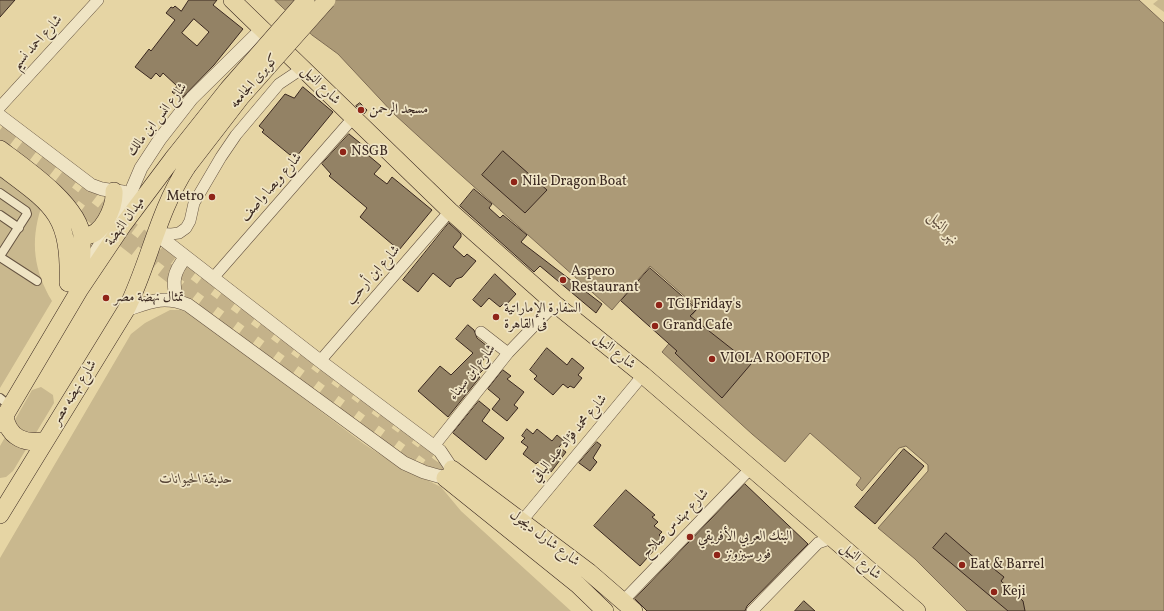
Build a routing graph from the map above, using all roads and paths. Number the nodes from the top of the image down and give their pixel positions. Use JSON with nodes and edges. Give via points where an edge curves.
{"nodes":[{"id":1,"x":98,"y":0,"type":"edge"},
{"id":2,"x":232,"y":0,"type":"edge"},
{"id":3,"x":306,"y":0,"type":"edge"},
{"id":4,"x":327,"y":0,"type":"edge"},
{"id":5,"x":262,"y":29,"type":"junction"},
{"id":6,"x":303,"y":68,"type":"junction"},
{"id":7,"x":0,"y":107,"type":"edge"},
{"id":8,"x":0,"y":116,"type":"edge"},
{"id":9,"x":353,"y":118,"type":"junction"},
{"id":10,"x":0,"y":149,"type":"edge"},
{"id":11,"x":174,"y":157,"type":"joint"},
{"id":12,"x":0,"y":166,"type":"edge"},
{"id":13,"x":187,"y":167,"type":"joint"},
{"id":14,"x":114,"y":191,"type":"junction"},
{"id":15,"x":131,"y":192,"type":"junction"},
{"id":16,"x":0,"y":193,"type":"edge"},
{"id":17,"x":450,"y":211,"type":"junction"},
{"id":18,"x":0,"y":216,"type":"edge"},
{"id":19,"x":18,"y":228,"type":"junction"},
{"id":20,"x":155,"y":233,"type":"junction"},
{"id":21,"x":82,"y":236,"type":"junction"},
{"id":22,"x":0,"y":256,"type":"edge"},
{"id":23,"x":186,"y":257,"type":"junction"},
{"id":24,"x":144,"y":269,"type":"joint"},
{"id":25,"x":213,"y":278,"type":"junction"},
{"id":26,"x":37,"y":281,"type":"dead end"},
{"id":27,"x":80,"y":289,"type":"junction"},
{"id":28,"x":177,"y":300,"type":"junction"},
{"id":29,"x":555,"y":304,"type":"junction"},
{"id":30,"x":67,"y":310,"type":"junction"},
{"id":31,"x":126,"y":310,"type":"junction"},
{"id":32,"x":481,"y":332,"type":"dead end"},
{"id":33,"x":508,"y":353,"type":"junction"},
{"id":34,"x":320,"y":361,"type":"junction"},
{"id":35,"x":643,"y":375,"type":"junction"},
{"id":36,"x":4,"y":411,"type":"edge"},
{"id":37,"x":46,"y":440,"type":"junction"},
{"id":38,"x":434,"y":446,"type":"junction"},
{"id":39,"x":751,"y":468,"type":"junction"},
{"id":40,"x":448,"y":473,"type":"junction"},
{"id":41,"x":0,"y":515,"type":"edge"},
{"id":42,"x":521,"y":522,"type":"junction"},
{"id":43,"x":832,"y":538,"type":"junction"},
{"id":44,"x":629,"y":606,"type":"edge"},
{"id":45,"x":605,"y":611,"type":"edge"},
{"id":46,"x":752,"y":611,"type":"edge"},
{"id":47,"x":917,"y":611,"type":"edge"}],
"edges":[{"from":1,"to":7,"type":"street","name":"شارع احمد نسيم"},
{"from":2,"to":5,"type":"main road","name":"شارع النيل"},
{"from":3,"to":11,"type":"main road","name":"كوبرى الجامعه","bridge":true,"via":[[228,89]]},
{"from":4,"to":13,"type":"main road","name":"كوبرى الجامعه","bridge":true,"via":[[240,97]]},
{"from":5,"to":6,"type":"main road","name":"شارع النيل"},
{"from":5,"to":15,"type":"street","name":"شارع انس ابن مالك","via":[[192,98],[140,168]]},
{"from":6,"to":9,"type":"main road","name":"شارع النيل"},
{"from":6,"to":20,"type":"street","via":[[279,84],[236,135],[194,202],[192,217],[186,228],[179,233]]},
{"from":8,"to":14,"type":"street","via":[[79,177],[102,189]]},
{"from":9,"to":17,"type":"main road","name":"شارع النيل"},
{"from":9,"to":25,"type":"street","name":"شارع ويصا واصف"},
{"from":10,"to":21,"type":"main road","via":[[58,197],[72,214]]},
{"from":11,"to":27,"type":"main road","name":"ميدان النهضة"},
{"from":12,"to":30,"type":"main road","via":[[44,200],[63,227],[69,261]]},
{"from":13,"to":20,"type":"main road","name":"ميدان النهضة","via":[[170,196]]},
{"from":14,"to":15,"type":"street"},
{"from":14,"to":21,"type":"main road","via":[[112,208],[100,226],[93,234]]},
{"from":15,"to":27,"type":"street","name":"شارع انس ابن مالك","via":[[95,252]]},
{"from":16,"to":19,"type":"street","via":[[27,212]]},
{"from":17,"to":29,"type":"main road","name":"شارع النيل"},
{"from":17,"to":34,"type":"street","name":"شارع ابن أرحب"},
{"from":18,"to":19,"type":"street"},
{"from":19,"to":22,"type":"street"},
{"from":20,"to":23,"type":"street"},
{"from":20,"to":24,"type":"main road","name":"ميدان النهضة"},
{"from":21,"to":27,"type":"main road"},
{"from":22,"to":26,"type":"street"},
{"from":23,"to":25,"type":"street"},
{"from":23,"to":28,"type":"street","via":[[174,274]]},
{"from":24,"to":31,"type":"main road","name":"شارع نهضه مصر"},
{"from":25,"to":34,"type":"street"},
{"from":27,"to":30,"type":"main road"},
{"from":28,"to":31,"type":"street","via":[[155,300]]},
{"from":28,"to":40,"type":"street","via":[[188,305],[404,463],[424,472]]},
{"from":29,"to":33,"type":"street","name":"شارع ابن سيناء"},
{"from":29,"to":35,"type":"main road","name":"شارع النيل"},
{"from":30,"to":36,"type":"main road"},
{"from":31,"to":37,"type":"main road","name":"شارع نهضه مصر"},
{"from":32,"to":33,"type":"street"},
{"from":33,"to":38,"type":"street","name":"شارع ابن سيناء"},
{"from":34,"to":38,"type":"street"},
{"from":35,"to":39,"type":"main road","name":"شارع النيل"},
{"from":35,"to":42,"type":"street","name":"شارع محمد فؤاد عبد الباقي"},
{"from":36,"to":37,"type":"main road","via":[[8,429],[20,439],[33,442]]},
{"from":37,"to":41,"type":"main road","name":"شارع نهضه مصر"},
{"from":38,"to":40,"type":"street","via":[[445,456]]},
{"from":39,"to":43,"type":"main road","name":"شارع النيل"},
{"from":39,"to":44,"type":"street","name":"شارع مهندس صلاح"},
{"from":40,"to":42,"type":"main road","name":"شارع شارل ديجول"},
{"from":40,"to":45,"type":"main road","name":"شارع شارل ديجول"},
{"from":42,"to":44,"type":"main road","name":"شارع شارل ديجول","via":[[589,572]]},
{"from":43,"to":46,"type":"street","via":[[818,542]]},
{"from":43,"to":47,"type":"main road","name":"شارع النيل"}]}
